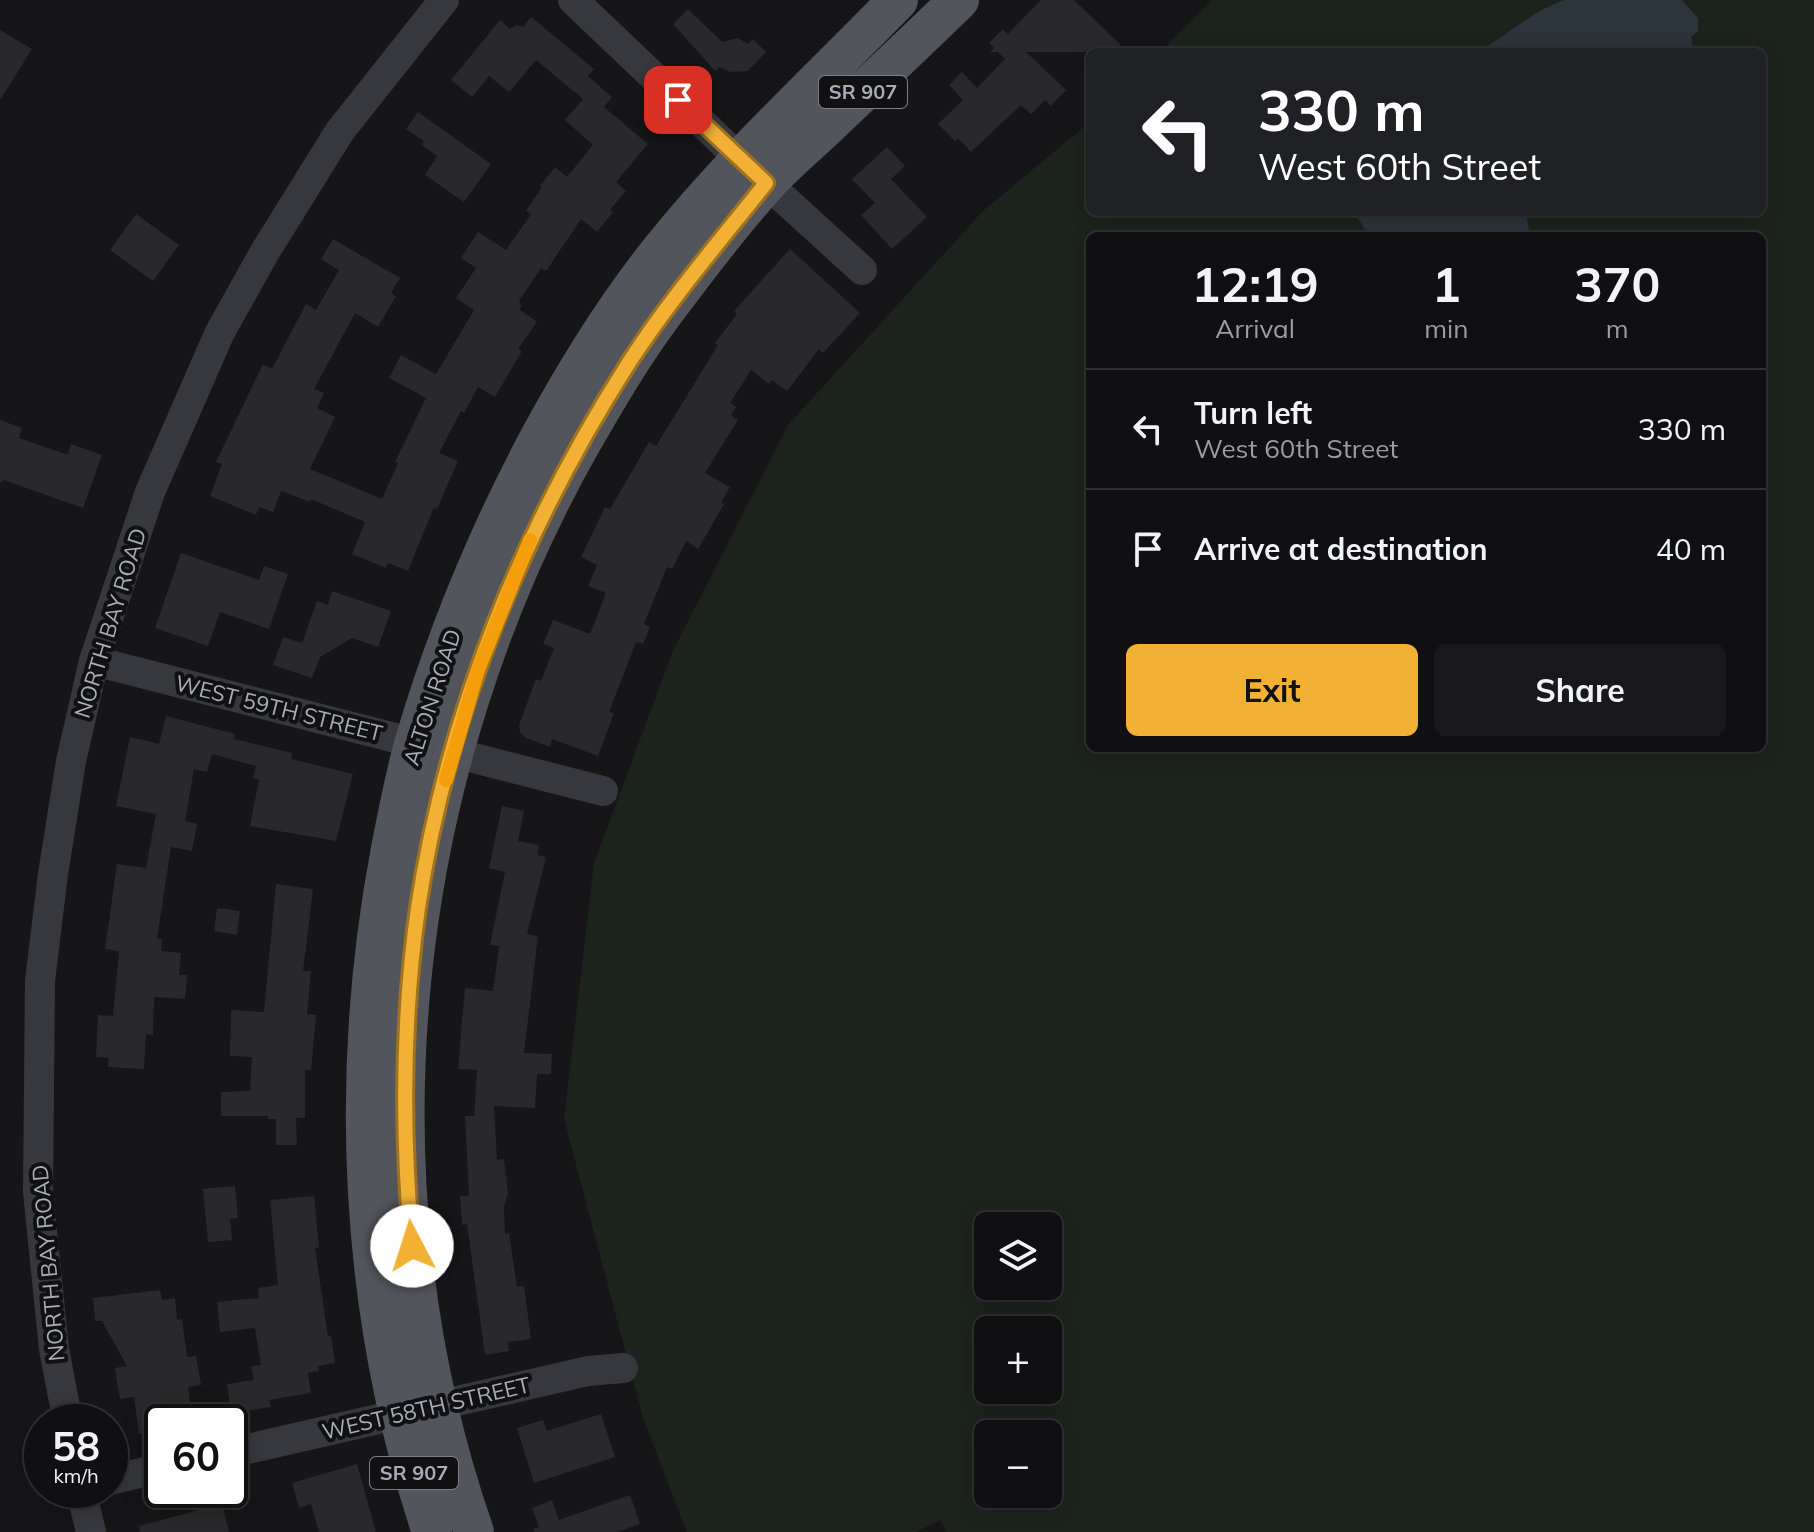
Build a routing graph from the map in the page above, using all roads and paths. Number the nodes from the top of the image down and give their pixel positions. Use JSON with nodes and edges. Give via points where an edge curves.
{"nodes":[{"id":1,"x":444,"y":0,"type":"edge"},
{"id":2,"x":573,"y":0,"type":"edge"},
{"id":3,"x":898,"y":0,"type":"edge"},
{"id":4,"x":959,"y":0,"type":"edge"},
{"id":5,"x":753,"y":171,"type":"junction"},
{"id":6,"x":862,"y":270,"type":"dead end"},
{"id":7,"x":94,"y":661,"type":"junction"},
{"id":8,"x":414,"y":743,"type":"junction"},
{"id":9,"x":454,"y":752,"type":"junction"},
{"id":10,"x":603,"y":791,"type":"dead end"},
{"id":11,"x":623,"y":1368,"type":"dead end"},
{"id":12,"x":65,"y":1404,"type":"edge"},
{"id":13,"x":438,"y":1405,"type":"junction"},
{"id":14,"x":397,"y":1414,"type":"junction"},
{"id":15,"x":248,"y":1449,"type":"edge"},
{"id":16,"x":85,"y":1508,"type":"edge"},
{"id":17,"x":91,"y":1532,"type":"edge"},
{"id":18,"x":432,"y":1532,"type":"edge"},
{"id":19,"x":474,"y":1532,"type":"edge"}],
"edges":[{"from":1,"to":7,"type":"street","name":"NORTH BAY ROAD","via":[[340,131],[220,332],[150,492]]},
{"from":2,"to":5,"type":"street"},
{"from":3,"to":5,"type":"main road","name":"ALTON ROAD","number":"SR 907"},
{"from":4,"to":5,"type":"main road","name":"ALTON ROAD","number":"SR 907"},
{"from":5,"to":6,"type":"street"},
{"from":5,"to":8,"type":"main road","name":"ALTON ROAD","number":"SR 907","via":[[657,255],[571,381],[494,527]]},
{"from":5,"to":9,"type":"main road","name":"ALTON ROAD","number":"SR 907","via":[[604,404],[529,541],[478,670]]},
{"from":7,"to":8,"type":"street","name":"WEST 59TH STREET"},
{"from":7,"to":12,"type":"street","name":"NORTH BAY ROAD","via":[[71,761],[40,981],[38,1192]]},
{"from":8,"to":9,"type":"street","name":"WEST 59TH STREET"},
{"from":8,"to":14,"type":"main road","name":"ALTON ROAD","number":"SR 907","via":[[380,909],[366,1089],[375,1278]]},
{"from":9,"to":10,"type":"street","name":"WEST 59TH STREET"},
{"from":9,"to":13,"type":"main road","name":"ALTON ROAD","number":"SR 907","via":[[418,909],[404,1094],[415,1276]]},
{"from":11,"to":13,"type":"street","name":"WEST 58TH STREET"},
{"from":13,"to":14,"type":"street","name":"WEST 58TH STREET"},
{"from":13,"to":19,"type":"main road","name":"ALTON ROAD","number":"SR 907"},
{"from":14,"to":15,"type":"street","name":"WEST 58TH STREET"},
{"from":14,"to":18,"type":"main road","name":"ALTON ROAD","number":"SR 907"},
{"from":16,"to":17,"type":"street"}]}
